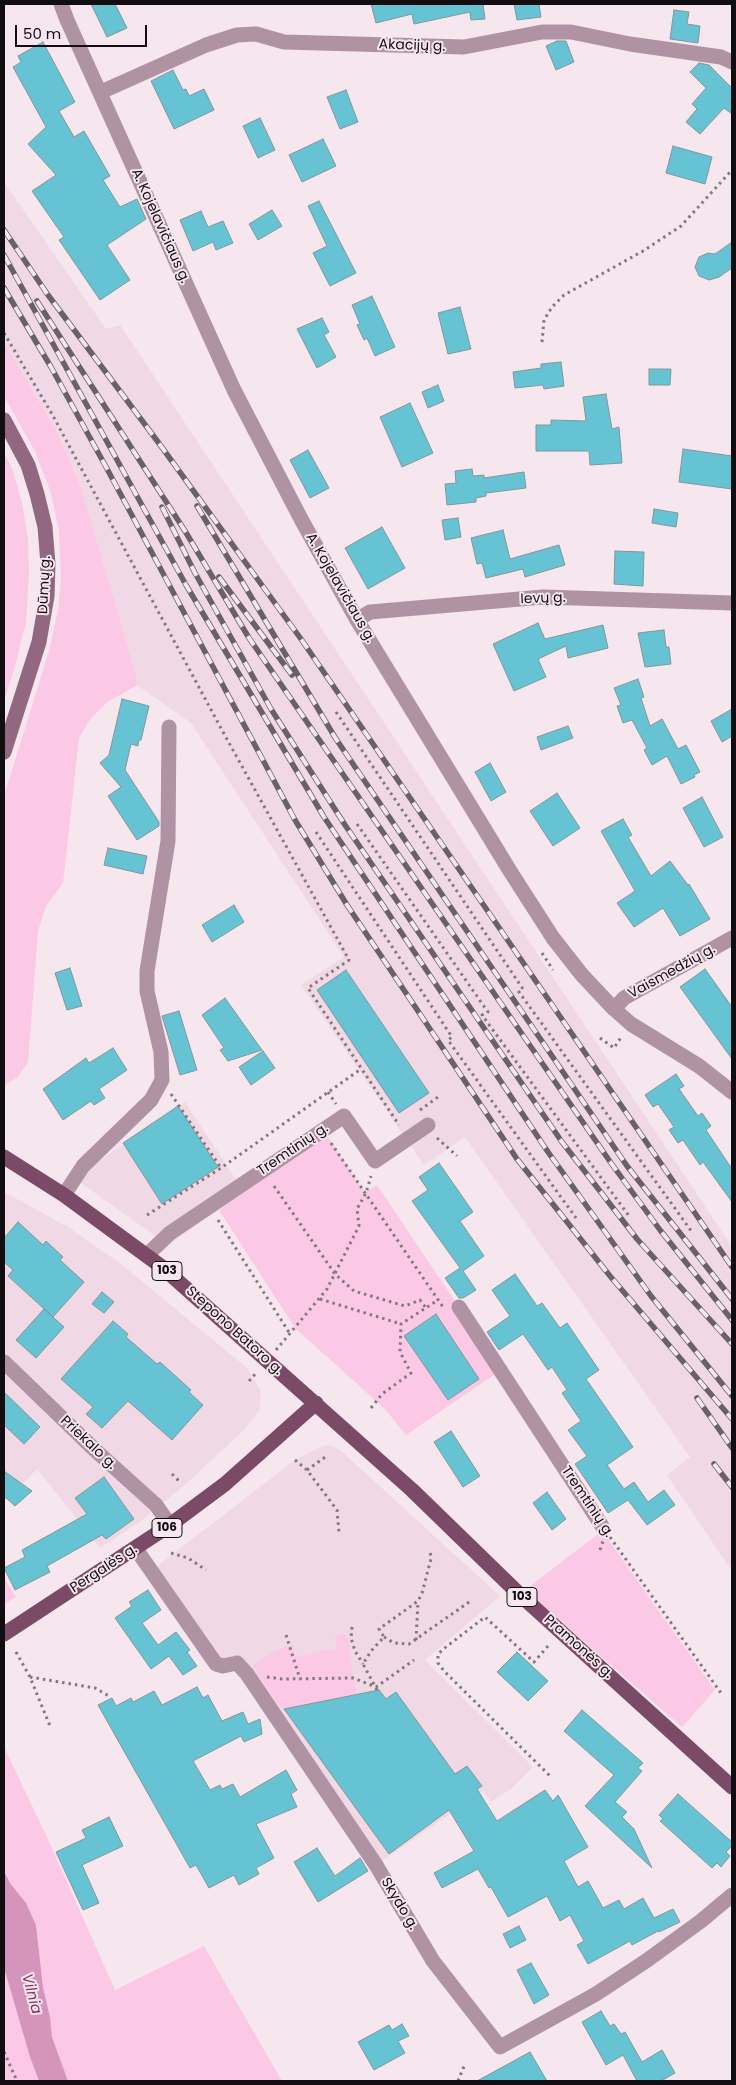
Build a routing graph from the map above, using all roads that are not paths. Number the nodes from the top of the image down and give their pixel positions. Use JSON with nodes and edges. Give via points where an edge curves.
{"nodes":[{"id":1,"x":61,"y":4,"type":"edge"},
{"id":2,"x":732,"y":62,"type":"edge"},
{"id":3,"x":101,"y":92,"type":"junction"},
{"id":4,"x":4,"y":420,"type":"edge"},
{"id":5,"x":732,"y":603,"type":"edge"},
{"id":6,"x":357,"y":620,"type":"junction"},
{"id":7,"x":169,"y":728,"type":"dead end"},
{"id":8,"x":4,"y":752,"type":"edge"},
{"id":9,"x":732,"y":938,"type":"edge"},
{"id":10,"x":614,"y":1009,"type":"junction"},
{"id":11,"x":732,"y":1092,"type":"edge"},
{"id":12,"x":428,"y":1125,"type":"dead end"},
{"id":13,"x":4,"y":1157,"type":"edge"},
{"id":14,"x":64,"y":1195,"type":"junction"},
{"id":15,"x":147,"y":1255,"type":"junction"},
{"id":16,"x":459,"y":1307,"type":"dead end"},
{"id":17,"x":4,"y":1362,"type":"edge"},
{"id":18,"x":316,"y":1402,"type":"junction"},
{"id":19,"x":170,"y":1525,"type":"junction"},
{"id":20,"x":602,"y":1526,"type":"road end"},
{"id":21,"x":136,"y":1548,"type":"junction"},
{"id":22,"x":4,"y":1634,"type":"edge"},
{"id":23,"x":732,"y":1787,"type":"edge"},
{"id":24,"x":732,"y":1895,"type":"edge"}],
"edges":[{"from":1,"to":3,"type":"street","name":"A. Kojelavičiaus g."},
{"from":2,"to":3,"type":"street","name":"Akacijų g.","via":[[720,57],[571,32],[542,32],[464,47],[284,42],[256,34],[237,35],[206,45]]},
{"from":3,"to":6,"type":"street","name":"A. Kojelavičiaus g.","via":[[234,390]]},
{"from":4,"to":8,"type":"main road","name":"Dūmų g.","via":[[28,465],[37,494],[45,527],[48,564],[47,596],[39,642]]},
{"from":5,"to":6,"type":"street","name":"Ievų g.","via":[[543,597],[370,612]]},
{"from":6,"to":10,"type":"street","name":"A. Kojelavičiaus g.","via":[[554,938]]},
{"from":7,"to":14,"type":"street","via":[[168,841],[147,971],[147,991],[161,1052],[162,1080],[151,1100],[83,1166]]},
{"from":9,"to":10,"type":"street","name":"Vaismedžių g.","via":[[624,998]]},
{"from":10,"to":11,"type":"street","name":"A. Kojelavičiaus g.","via":[[630,1024],[699,1066]]},
{"from":12,"to":15,"type":"street","name":"Tremtinių g.","via":[[376,1161],[344,1116],[170,1232]]},
{"from":13,"to":14,"type":"main road","name":"Stepono Batoro g.","number":"103"},
{"from":14,"to":15,"type":"main road","name":"Stepono Batoro g.","number":"103"},
{"from":15,"to":18,"type":"main road","name":"Stepono Batoro g.","number":"103"},
{"from":16,"to":20,"type":"street","name":"Tremtinių g."},
{"from":17,"to":19,"type":"street","name":"Priekalo g.","via":[[156,1505]]},
{"from":18,"to":19,"type":"main road","name":"Pergalės g.","number":"106","via":[[225,1484]]},
{"from":18,"to":23,"type":"main road","name":"Pramonės g.","number":"103","via":[[512,1588]]},
{"from":19,"to":21,"type":"main road","name":"Pergalės g.","number":"106"},
{"from":21,"to":22,"type":"main road","name":"Pergalės g.","number":"106"},
{"from":21,"to":24,"type":"street","name":"Skydo g.","via":[[216,1664],[236,1663],[247,1674],[376,1865],[433,1961],[500,2047],[596,1994],[701,1921]]}]}
